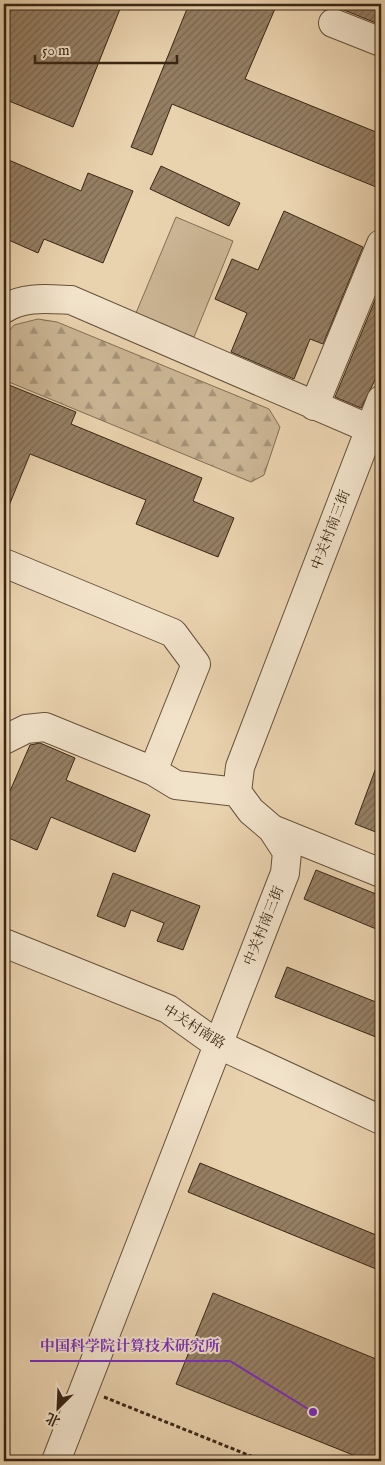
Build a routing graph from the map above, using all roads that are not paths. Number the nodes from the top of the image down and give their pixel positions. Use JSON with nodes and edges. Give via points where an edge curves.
{"nodes":[{"id":1,"x":333,"y":23,"type":"dead end"},
{"id":2,"x":381,"y":42,"type":"edge"},
{"id":3,"x":381,"y":244,"type":"edge"},
{"id":4,"x":4,"y":309,"type":"edge"},
{"id":5,"x":381,"y":400,"type":"edge"},
{"id":6,"x":314,"y":406,"type":"junction"},
{"id":7,"x":370,"y":429,"type":"junction"},
{"id":8,"x":4,"y":564,"type":"edge"},
{"id":9,"x":4,"y":740,"type":"edge"},
{"id":10,"x":153,"y":771,"type":"junction"},
{"id":11,"x":237,"y":792,"type":"junction"},
{"id":12,"x":272,"y":829,"type":"junction"},
{"id":13,"x":381,"y":873,"type":"edge"},
{"id":14,"x":4,"y":943,"type":"edge"},
{"id":15,"x":217,"y":1044,"type":"junction"},
{"id":16,"x":381,"y":1120,"type":"edge"},
{"id":17,"x":56,"y":1461,"type":"edge"}],
"edges":[{"from":1,"to":2,"type":"street"},
{"from":3,"to":6,"type":"street"},
{"from":4,"to":6,"type":"street","via":[[13,302],[40,298],[71,300]]},
{"from":5,"to":7,"type":"street","name":"中关村南三街"},
{"from":6,"to":7,"type":"street"},
{"from":7,"to":11,"type":"street","name":"中关村南三街","via":[[240,767]]},
{"from":8,"to":10,"type":"street","via":[[173,633],[196,664]]},
{"from":9,"to":10,"type":"street","via":[[26,729],[45,727]]},
{"from":10,"to":11,"type":"street","via":[[176,785]]},
{"from":11,"to":12,"type":"street","name":"中关村南三街","via":[[251,811]]},
{"from":12,"to":13,"type":"street"},
{"from":12,"to":15,"type":"street","name":"中关村南三街","via":[[287,852],[285,874]]},
{"from":14,"to":15,"type":"street","name":"中关村南路","via":[[168,1009]]},
{"from":15,"to":16,"type":"street","name":"中关村南路"},
{"from":15,"to":17,"type":"street","name":"中关村南三街"}]}
